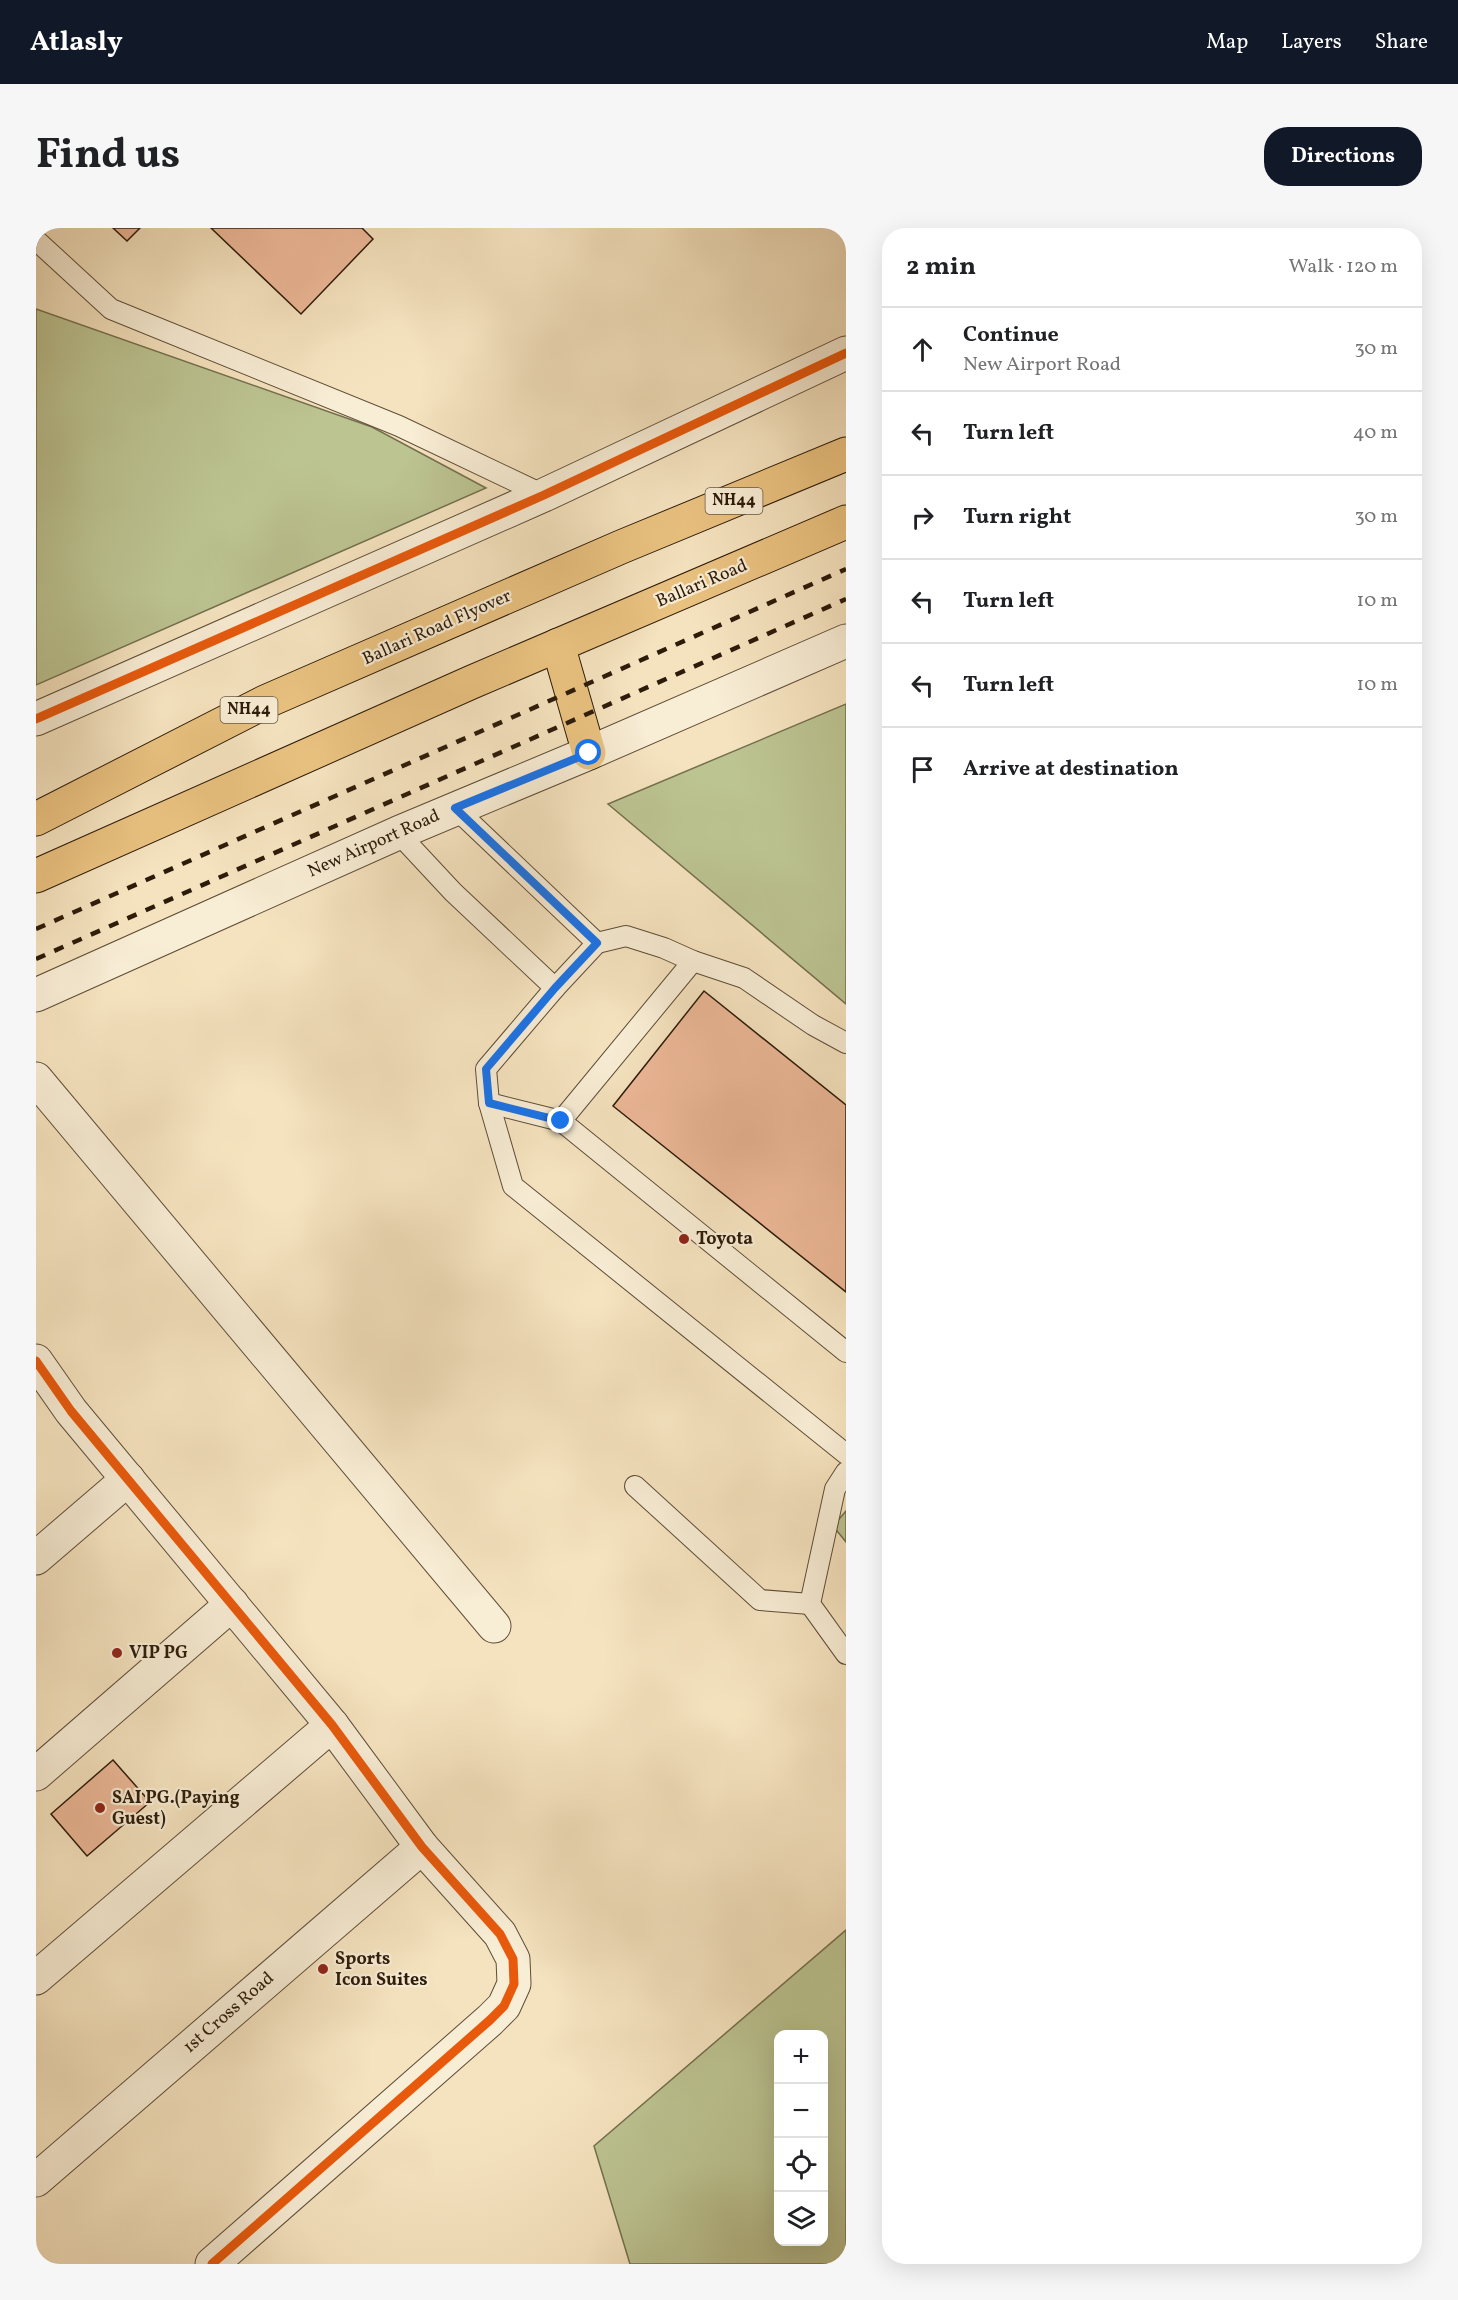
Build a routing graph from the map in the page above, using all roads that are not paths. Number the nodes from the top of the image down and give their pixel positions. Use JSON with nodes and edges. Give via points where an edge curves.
{"nodes":[{"id":1,"x":36,"y":240,"type":"edge"},
{"id":2,"x":846,"y":353,"type":"edge"},
{"id":3,"x":846,"y":454,"type":"edge"},
{"id":4,"x":544,"y":495,"type":"junction"},
{"id":5,"x":846,"y":522,"type":"edge"},
{"id":6,"x":846,"y":641,"type":"edge"},
{"id":7,"x":558,"y":645,"type":"junction"},
{"id":8,"x":36,"y":720,"type":"edge"},
{"id":9,"x":589,"y":753,"type":"junction"},
{"id":10,"x":455,"y":808,"type":"junction"},
{"id":11,"x":36,"y":819,"type":"edge"},
{"id":12,"x":398,"y":833,"type":"junction"},
{"id":13,"x":36,"y":876,"type":"edge"},
{"id":14,"x":597,"y":943,"type":"junction"},
{"id":15,"x":693,"y":961,"type":"junction"},
{"id":16,"x":555,"y":988,"type":"junction"},
{"id":17,"x":36,"y":995,"type":"edge"},
{"id":18,"x":846,"y":1043,"type":"edge"},
{"id":19,"x":36,"y":1079,"type":"edge"},
{"id":20,"x":489,"y":1103,"type":"junction"},
{"id":21,"x":561,"y":1121,"type":"junction"},
{"id":22,"x":846,"y":1352,"type":"edge"},
{"id":23,"x":36,"y":1361,"type":"edge"},
{"id":24,"x":846,"y":1454,"type":"edge"},
{"id":25,"x":846,"y":1473,"type":"edge"},
{"id":26,"x":128,"y":1479,"type":"junction"},
{"id":27,"x":635,"y":1486,"type":"dead end"},
{"id":28,"x":36,"y":1558,"type":"edge"},
{"id":29,"x":232,"y":1604,"type":"junction"},
{"id":30,"x":810,"y":1604,"type":"junction"},
{"id":31,"x":494,"y":1626,"type":"dead end"},
{"id":32,"x":846,"y":1654,"type":"edge"},
{"id":33,"x":332,"y":1725,"type":"junction"},
{"id":34,"x":36,"y":1774,"type":"edge"},
{"id":35,"x":422,"y":1846,"type":"junction"},
{"id":36,"x":36,"y":1978,"type":"edge"},
{"id":37,"x":36,"y":2180,"type":"edge"},
{"id":38,"x":212,"y":2264,"type":"edge"}],
"edges":[{"from":1,"to":4,"type":"lane","via":[[111,309],[399,426]]},
{"from":2,"to":4,"type":"street"},
{"from":3,"to":11,"type":"highway","name":"Ballari Road Flyover","number":"NH44","via":[[265,702]]},
{"from":4,"to":8,"type":"street"},
{"from":5,"to":7,"type":"highway","name":"Ballari Road"},
{"from":6,"to":9,"type":"street","name":"New Airport Road"},
{"from":7,"to":9,"type":"highway"},
{"from":7,"to":13,"type":"highway"},
{"from":9,"to":10,"type":"street","name":"New Airport Road"},
{"from":10,"to":12,"type":"street","name":"New Airport Road"},
{"from":10,"to":14,"type":"lane"},
{"from":12,"to":16,"type":"lane","via":[[453,892]]},
{"from":12,"to":17,"type":"street","name":"New Airport Road"},
{"from":14,"to":15,"type":"lane","via":[[626,936]]},
{"from":14,"to":16,"type":"lane"},
{"from":15,"to":18,"type":"lane","via":[[744,978]]},
{"from":15,"to":21,"type":"lane"},
{"from":16,"to":20,"type":"lane","via":[[486,1069]]},
{"from":19,"to":31,"type":"street"},
{"from":20,"to":21,"type":"lane"},
{"from":20,"to":24,"type":"lane","via":[[513,1186]]},
{"from":21,"to":22,"type":"lane"},
{"from":23,"to":26,"type":"street","via":[[71,1411]]},
{"from":25,"to":30,"type":"lane","via":[[834,1489]]},
{"from":26,"to":28,"type":"street"},
{"from":26,"to":29,"type":"street"},
{"from":27,"to":30,"type":"lane","via":[[760,1600]]},
{"from":29,"to":33,"type":"street"},
{"from":29,"to":34,"type":"street"},
{"from":30,"to":32,"type":"lane"},
{"from":33,"to":35,"type":"street"},
{"from":33,"to":36,"type":"street"},
{"from":35,"to":37,"type":"street","name":"1st Cross Road"},
{"from":35,"to":38,"type":"street","via":[[500,1934],[513,1959],[514,1984],[504,2006]]}]}
